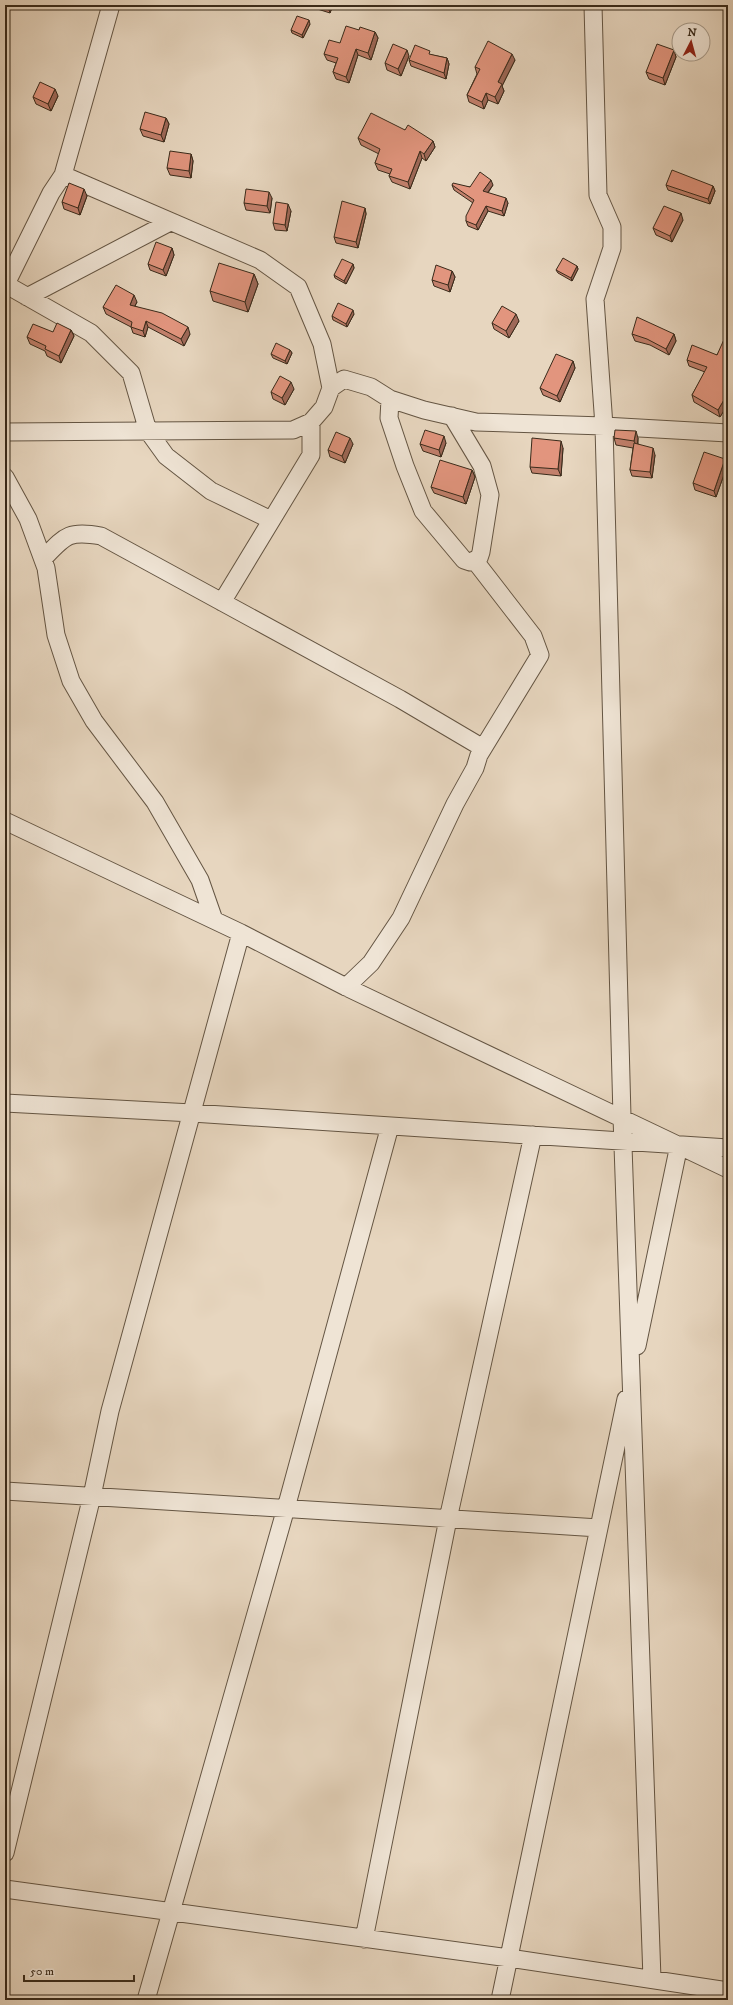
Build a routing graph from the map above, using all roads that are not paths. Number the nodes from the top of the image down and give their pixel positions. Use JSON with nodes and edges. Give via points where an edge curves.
{"nodes":[{"id":1,"x":111,"y":5,"type":"edge"},
{"id":2,"x":592,"y":5,"type":"edge"},
{"id":3,"x":63,"y":175,"type":"junction"},
{"id":4,"x":170,"y":222,"type":"junction"},
{"id":5,"x":5,"y":285,"type":"edge"},
{"id":6,"x":27,"y":297,"type":"junction"},
{"id":7,"x":331,"y":388,"type":"junction"},
{"id":8,"x":390,"y":399,"type":"junction"},
{"id":9,"x":452,"y":416,"type":"junction"},
{"id":10,"x":311,"y":422,"type":"junction"},
{"id":11,"x":604,"y":426,"type":"junction"},
{"id":12,"x":148,"y":431,"type":"junction"},
{"id":13,"x":5,"y":432,"type":"edge"},
{"id":14,"x":728,"y":433,"type":"edge"},
{"id":15,"x":5,"y":477,"type":"edge"},
{"id":16,"x":272,"y":520,"type":"junction"},
{"id":17,"x":43,"y":559,"type":"junction"},
{"id":18,"x":475,"y":561,"type":"junction"},
{"id":19,"x":222,"y":602,"type":"junction"},
{"id":20,"x":483,"y":748,"type":"junction"},
{"id":21,"x":5,"y":821,"type":"edge"},
{"id":22,"x":214,"y":920,"type":"junction"},
{"id":23,"x":241,"y":933,"type":"junction"},
{"id":24,"x":346,"y":987,"type":"junction"},
{"id":25,"x":5,"y":1103,"type":"edge"},
{"id":26,"x":192,"y":1113,"type":"junction"},
{"id":27,"x":622,"y":1117,"type":"junction"},
{"id":28,"x":390,"y":1126,"type":"junction"},
{"id":29,"x":533,"y":1136,"type":"junction"},
{"id":30,"x":623,"y":1142,"type":"junction"},
{"id":31,"x":679,"y":1145,"type":"junction"},
{"id":32,"x":728,"y":1148,"type":"edge"},
{"id":33,"x":728,"y":1169,"type":"edge"},
{"id":34,"x":632,"y":1372,"type":"junction"},
{"id":35,"x":5,"y":1491,"type":"edge"},
{"id":36,"x":92,"y":1496,"type":"junction"},
{"id":37,"x":286,"y":1508,"type":"junction"},
{"id":38,"x":448,"y":1519,"type":"junction"},
{"id":39,"x":599,"y":1528,"type":"junction"},
{"id":40,"x":5,"y":1853,"type":"edge"},
{"id":41,"x":5,"y":1889,"type":"edge"},
{"id":42,"x":171,"y":1912,"type":"junction"},
{"id":43,"x":364,"y":1938,"type":"junction"},
{"id":44,"x":509,"y":1958,"type":"junction"},
{"id":45,"x":652,"y":1980,"type":"junction"},
{"id":46,"x":728,"y":1991,"type":"edge"},
{"id":47,"x":146,"y":2000,"type":"edge"},
{"id":48,"x":500,"y":2000,"type":"edge"}],
"edges":[{"from":1,"to":3,"type":"street"},
{"from":2,"to":11,"type":"street","via":[[598,195],[612,227],[612,248],[596,299]]},
{"from":3,"to":4,"type":"street"},
{"from":3,"to":5,"type":"street","via":[[51,193]]},
{"from":4,"to":6,"type":"street"},
{"from":4,"to":7,"type":"street","via":[[260,260],[298,287],[322,344]]},
{"from":5,"to":6,"type":"street"},
{"from":6,"to":12,"type":"street","via":[[91,333],[131,373]]},
{"from":7,"to":8,"type":"street","via":[[344,379],[371,387]]},
{"from":7,"to":10,"type":"street","via":[[324,407]]},
{"from":8,"to":9,"type":"street"},
{"from":8,"to":18,"type":"street","via":[[389,418],[423,511],[464,560]]},
{"from":9,"to":11,"type":"street","via":[[476,422]]},
{"from":9,"to":18,"type":"street","via":[[482,466],[490,495],[481,552]]},
{"from":10,"to":12,"type":"street","via":[[293,430]]},
{"from":10,"to":16,"type":"street","via":[[311,455]]},
{"from":11,"to":14,"type":"street"},
{"from":11,"to":27,"type":"street"},
{"from":12,"to":13,"type":"street"},
{"from":12,"to":16,"type":"street","via":[[166,456],[211,491]]},
{"from":15,"to":17,"type":"street","via":[[28,519]]},
{"from":16,"to":19,"type":"street"},
{"from":17,"to":19,"type":"street","via":[[62,540],[80,532],[101,536]]},
{"from":17,"to":22,"type":"street","via":[[56,635],[70,681],[94,721],[155,802],[200,880]]},
{"from":18,"to":20,"type":"street","via":[[533,636],[540,655]]},
{"from":19,"to":20,"type":"street","via":[[400,699]]},
{"from":20,"to":24,"type":"street","via":[[401,918],[371,964]]},
{"from":21,"to":22,"type":"street"},
{"from":22,"to":23,"type":"street"},
{"from":23,"to":24,"type":"street"},
{"from":23,"to":26,"type":"street"},
{"from":24,"to":27,"type":"street"},
{"from":25,"to":26,"type":"street"},
{"from":26,"to":28,"type":"street"},
{"from":26,"to":36,"type":"street","via":[[110,1411]]},
{"from":27,"to":30,"type":"street"},
{"from":27,"to":31,"type":"street"},
{"from":28,"to":29,"type":"street"},
{"from":28,"to":37,"type":"street"},
{"from":29,"to":30,"type":"street"},
{"from":29,"to":38,"type":"street"},
{"from":30,"to":31,"type":"street"},
{"from":30,"to":34,"type":"street"},
{"from":31,"to":32,"type":"street"},
{"from":31,"to":33,"type":"street"},
{"from":31,"to":34,"type":"street"},
{"from":34,"to":39,"type":"street"},
{"from":34,"to":45,"type":"street"},
{"from":35,"to":36,"type":"street"},
{"from":36,"to":37,"type":"street"},
{"from":36,"to":40,"type":"street"},
{"from":37,"to":38,"type":"street"},
{"from":37,"to":42,"type":"street"},
{"from":38,"to":39,"type":"street"},
{"from":38,"to":43,"type":"street"},
{"from":39,"to":44,"type":"street"},
{"from":41,"to":42,"type":"street"},
{"from":42,"to":43,"type":"street"},
{"from":42,"to":47,"type":"street"},
{"from":43,"to":44,"type":"street"},
{"from":44,"to":45,"type":"street"},
{"from":44,"to":48,"type":"street"},
{"from":45,"to":46,"type":"street"}]}
